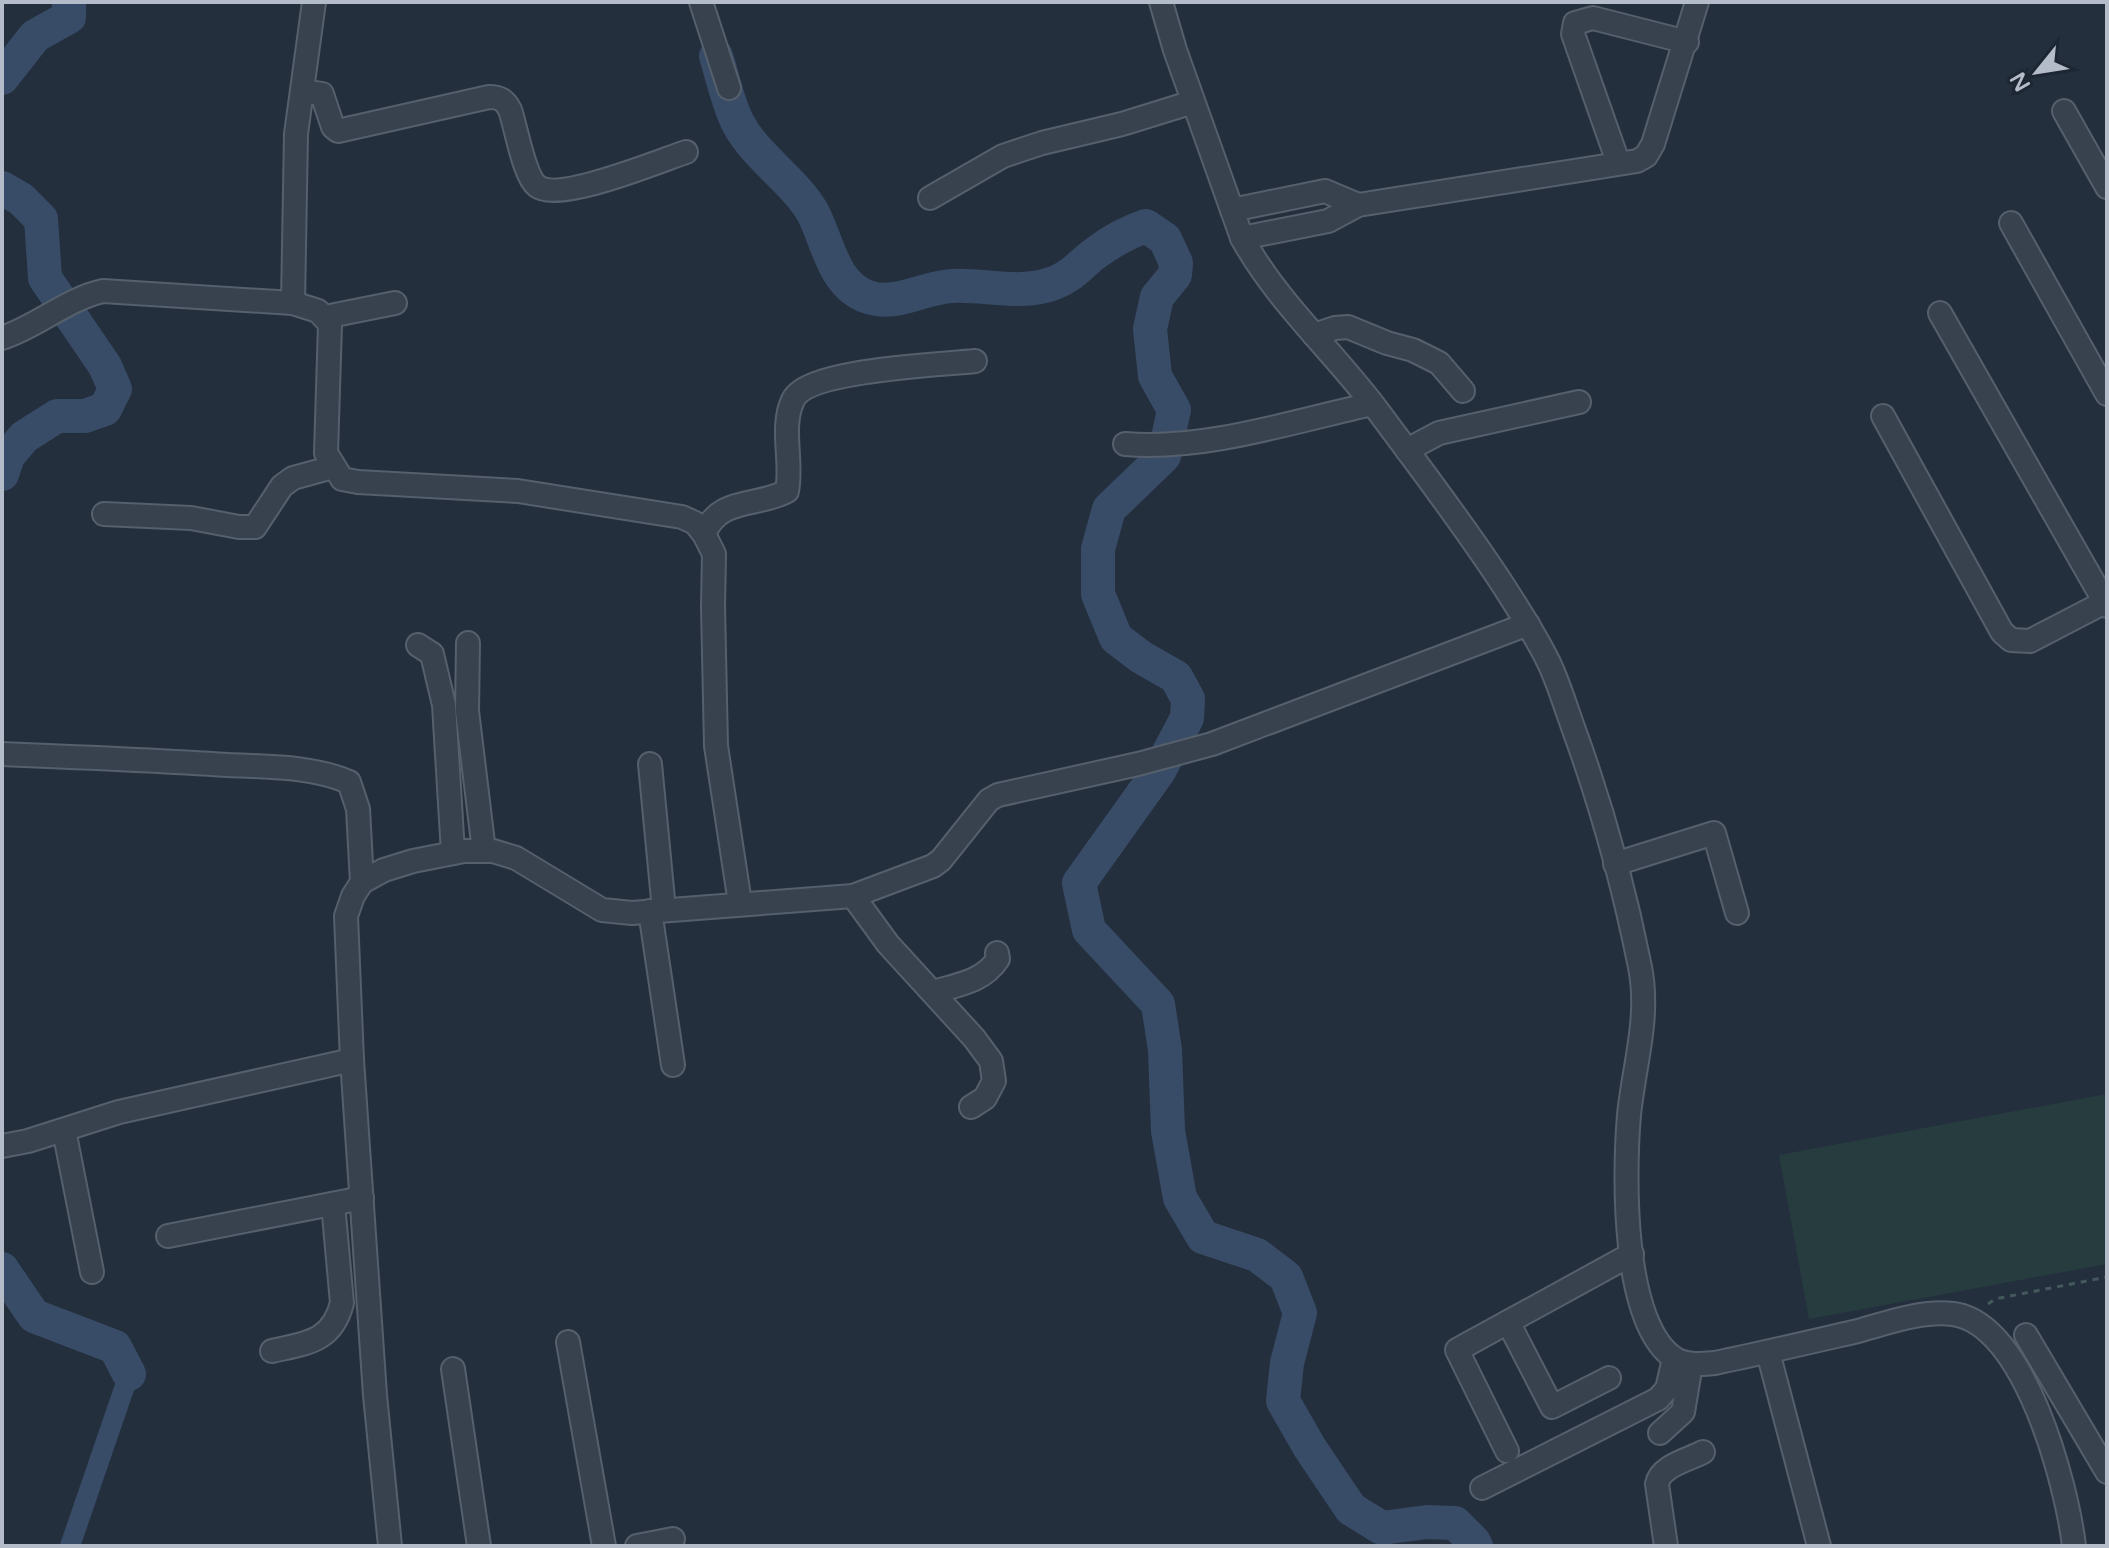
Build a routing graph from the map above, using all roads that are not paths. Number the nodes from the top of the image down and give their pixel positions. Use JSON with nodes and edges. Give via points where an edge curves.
{"nodes":[{"id":1,"x":314,"y":2,"type":"edge"},
{"id":2,"x":701,"y":2,"type":"edge"},
{"id":3,"x":1161,"y":2,"type":"edge"},
{"id":4,"x":1697,"y":2,"type":"edge"},
{"id":5,"x":1687,"y":42,"type":"junction"},
{"id":6,"x":729,"y":88,"type":"dead end"},
{"id":7,"x":302,"y":91,"type":"junction"},
{"id":8,"x":1193,"y":102,"type":"junction"},
{"id":9,"x":2064,"y":111,"type":"dead end"},
{"id":10,"x":686,"y":152,"type":"dead end"},
{"id":11,"x":1618,"y":162,"type":"junction"},
{"id":12,"x":2107,"y":187,"type":"edge"},
{"id":13,"x":930,"y":198,"type":"dead end"},
{"id":14,"x":1358,"y":205,"type":"junction"},
{"id":15,"x":1232,"y":210,"type":"junction"},
{"id":16,"x":2011,"y":223,"type":"dead end"},
{"id":17,"x":1247,"y":247,"type":"junction"},
{"id":18,"x":293,"y":303,"type":"junction"},
{"id":19,"x":395,"y":303,"type":"dead end"},
{"id":20,"x":1940,"y":313,"type":"dead end"},
{"id":21,"x":325,"y":317,"type":"junction"},
{"id":22,"x":1314,"y":335,"type":"junction"},
{"id":23,"x":2,"y":338,"type":"edge"},
{"id":24,"x":975,"y":361,"type":"dead end"},
{"id":25,"x":1463,"y":391,"type":"dead end"},
{"id":26,"x":2107,"y":394,"type":"edge"},
{"id":27,"x":1579,"y":402,"type":"dead end"},
{"id":28,"x":1372,"y":404,"type":"junction"},
{"id":29,"x":1883,"y":416,"type":"dead end"},
{"id":30,"x":1125,"y":444,"type":"dead end"},
{"id":31,"x":1407,"y":450,"type":"junction"},
{"id":32,"x":333,"y":467,"type":"junction"},
{"id":33,"x":104,"y":514,"type":"dead end"},
{"id":34,"x":704,"y":534,"type":"junction"},
{"id":35,"x":2106,"y":603,"type":"edge"},
{"id":36,"x":1528,"y":624,"type":"junction"},
{"id":37,"x":468,"y":643,"type":"dead end"},
{"id":38,"x":418,"y":645,"type":"dead end"},
{"id":39,"x":2,"y":754,"type":"edge"},
{"id":40,"x":650,"y":764,"type":"dead end"},
{"id":41,"x":484,"y":851,"type":"junction"},
{"id":42,"x":453,"y":853,"type":"junction"},
{"id":43,"x":1615,"y":864,"type":"junction"},
{"id":44,"x":362,"y":882,"type":"junction"},
{"id":45,"x":853,"y":896,"type":"junction"},
{"id":46,"x":740,"y":903,"type":"junction"},
{"id":47,"x":657,"y":911,"type":"junction"},
{"id":48,"x":1737,"y":913,"type":"dead end"},
{"id":49,"x":997,"y":953,"type":"dead end"},
{"id":50,"x":933,"y":992,"type":"junction"},
{"id":51,"x":352,"y":1060,"type":"junction"},
{"id":52,"x":673,"y":1065,"type":"dead end"},
{"id":53,"x":971,"y":1107,"type":"dead end"},
{"id":54,"x":64,"y":1130,"type":"junction"},
{"id":55,"x":2,"y":1146,"type":"edge"},
{"id":56,"x":362,"y":1198,"type":"junction"},
{"id":57,"x":333,"y":1204,"type":"junction"},
{"id":58,"x":168,"y":1236,"type":"dead end"},
{"id":59,"x":1632,"y":1254,"type":"junction"},
{"id":60,"x":92,"y":1272,"type":"dead end"},
{"id":61,"x":1508,"y":1322,"type":"junction"},
{"id":62,"x":2026,"y":1335,"type":"dead end"},
{"id":63,"x":568,"y":1342,"type":"dead end"},
{"id":64,"x":272,"y":1351,"type":"dead end"},
{"id":65,"x":1768,"y":1352,"type":"junction"},
{"id":66,"x":1683,"y":1361,"type":"junction"},
{"id":67,"x":453,"y":1369,"type":"dead end"},
{"id":68,"x":1609,"y":1378,"type":"dead end"},
{"id":69,"x":1660,"y":1433,"type":"dead end"},
{"id":70,"x":1507,"y":1451,"type":"dead end"},
{"id":71,"x":1703,"y":1452,"type":"dead end"},
{"id":72,"x":2107,"y":1472,"type":"edge"},
{"id":73,"x":1482,"y":1488,"type":"dead end"},
{"id":74,"x":673,"y":1539,"type":"dead end"},
{"id":75,"x":390,"y":1546,"type":"edge"},
{"id":76,"x":479,"y":1546,"type":"edge"},
{"id":77,"x":604,"y":1546,"type":"edge"},
{"id":78,"x":637,"y":1546,"type":"edge"},
{"id":79,"x":1666,"y":1546,"type":"edge"},
{"id":80,"x":1819,"y":1546,"type":"edge"},
{"id":81,"x":2074,"y":1546,"type":"edge"}],
"edges":[{"from":1,"to":7,"type":"street"},
{"from":2,"to":6,"type":"street"},
{"from":3,"to":8,"type":"street"},
{"from":4,"to":5,"type":"street"},
{"from":5,"to":11,"type":"street","via":[[1653,144],[1637,161]]},
{"from":5,"to":11,"type":"street","via":[[1593,18],[1575,23],[1573,34]]},
{"from":7,"to":10,"type":"street","via":[[322,94],[338,131],[499,97],[510,110],[530,178],[552,191],[577,189]]},
{"from":7,"to":18,"type":"street","via":[[296,134]]},
{"from":8,"to":13,"type":"street","via":[[1003,156]]},
{"from":8,"to":15,"type":"street"},
{"from":9,"to":12,"type":"street"},
{"from":11,"to":14,"type":"street"},
{"from":14,"to":15,"type":"street","via":[[1325,191]]},
{"from":14,"to":17,"type":"street","via":[[1328,221]]},
{"from":15,"to":17,"type":"street"},
{"from":16,"to":26,"type":"street"},
{"from":17,"to":22,"type":"street"},
{"from":18,"to":21,"type":"street"},
{"from":18,"to":23,"type":"street","via":[[103,291]]},
{"from":19,"to":21,"type":"street"},
{"from":20,"to":35,"type":"street"},
{"from":21,"to":32,"type":"street","via":[[330,324],[326,453]]},
{"from":22,"to":25,"type":"street","via":[[1348,327],[1421,353],[1439,363]]},
{"from":22,"to":28,"type":"street"},
{"from":24,"to":34,"type":"street","via":[[835,376],[808,385],[793,398],[789,413],[787,491],[724,510],[711,519]]},
{"from":27,"to":31,"type":"street","via":[[1439,433]]},
{"from":28,"to":30,"type":"street","via":[[1198,443]]},
{"from":28,"to":31,"type":"street"},
{"from":29,"to":35,"type":"street","via":[[2011,640],[2030,641]]},
{"from":31,"to":36,"type":"street"},
{"from":32,"to":33,"type":"street","via":[[282,486],[255,527]]},
{"from":32,"to":34,"type":"street","via":[[342,479],[358,482],[518,491],[682,517]]},
{"from":34,"to":46,"type":"street","via":[[714,554],[716,746]]},
{"from":36,"to":43,"type":"street","via":[[1550,664],[1574,730]]},
{"from":36,"to":45,"type":"street","via":[[1212,744],[998,795],[933,866]]},
{"from":37,"to":41,"type":"street","via":[[467,711]]},
{"from":38,"to":42,"type":"street","via":[[432,654],[444,705]]},
{"from":39,"to":44,"type":"street","via":[[196,762],[332,775],[349,782],[358,809]]},
{"from":40,"to":47,"type":"street"},
{"from":41,"to":42,"type":"street"},
{"from":41,"to":47,"type":"street","via":[[516,858],[602,910]]},
{"from":42,"to":44,"type":"street","via":[[384,870]]},
{"from":43,"to":48,"type":"street","via":[[1714,833]]},
{"from":43,"to":59,"type":"street","via":[[1644,987],[1629,1117]]},
{"from":44,"to":51,"type":"street","via":[[346,916]]},
{"from":45,"to":46,"type":"street"},
{"from":45,"to":50,"type":"street"},
{"from":46,"to":47,"type":"street"},
{"from":47,"to":52,"type":"street"},
{"from":49,"to":50,"type":"street","via":[[993,966],[979,978]]},
{"from":50,"to":53,"type":"street","via":[[991,1061],[994,1081],[985,1098]]},
{"from":51,"to":54,"type":"street","via":[[119,1112]]},
{"from":51,"to":56,"type":"street"},
{"from":54,"to":55,"type":"street"},
{"from":54,"to":60,"type":"street"},
{"from":56,"to":57,"type":"street"},
{"from":56,"to":75,"type":"street"},
{"from":57,"to":58,"type":"street"},
{"from":57,"to":64,"type":"street","via":[[342,1303],[338,1318],[314,1341]]},
{"from":59,"to":61,"type":"street"},
{"from":59,"to":66,"type":"street","via":[[1643,1314],[1654,1339]]},
{"from":61,"to":68,"type":"street","via":[[1552,1407]]},
{"from":61,"to":70,"type":"street","via":[[1457,1350]]},
{"from":62,"to":72,"type":"street"},
{"from":63,"to":77,"type":"street"},
{"from":65,"to":66,"type":"street","via":[[1715,1363]]},
{"from":65,"to":80,"type":"street"},
{"from":65,"to":81,"type":"street","via":[[1904,1319],[1944,1313],[1968,1318],[1982,1327],[2025,1383],[2056,1457]]},
{"from":66,"to":69,"type":"street","via":[[1683,1412]]},
{"from":66,"to":73,"type":"street","via":[[1658,1399]]},
{"from":67,"to":76,"type":"street"},
{"from":71,"to":79,"type":"street","via":[[1658,1477]]},
{"from":74,"to":78,"type":"street"}]}
